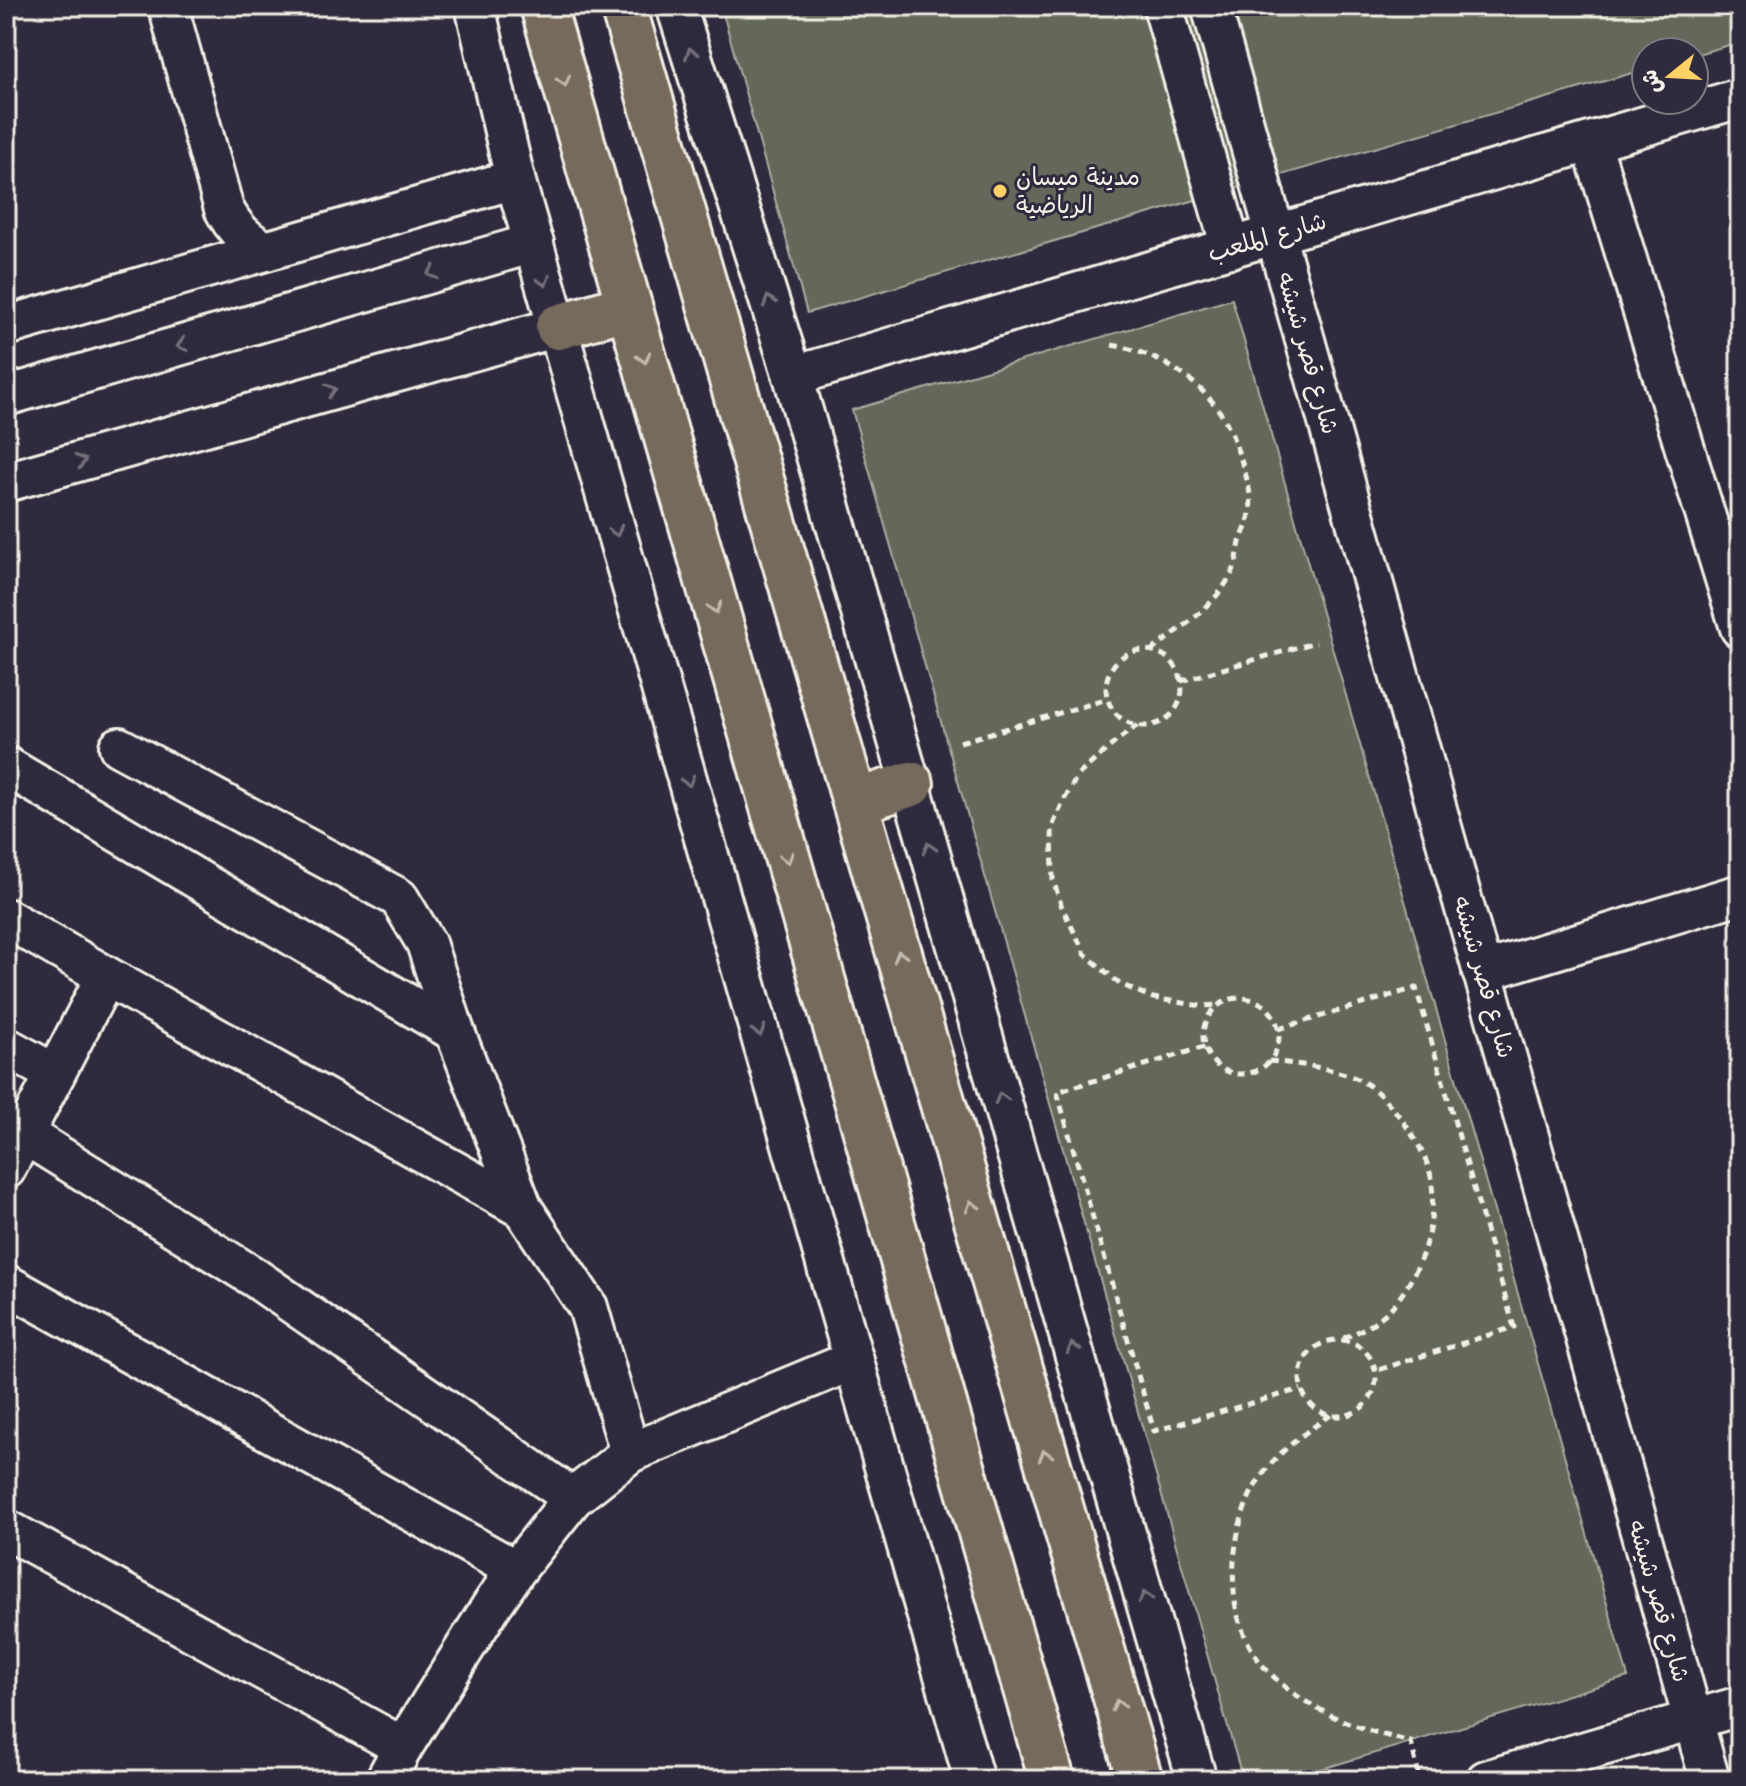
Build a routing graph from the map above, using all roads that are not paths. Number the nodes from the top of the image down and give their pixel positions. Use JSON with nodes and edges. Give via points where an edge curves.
{"nodes":[{"id":1,"x":168,"y":6,"type":"edge"},
{"id":2,"x":475,"y":6,"type":"edge"},
{"id":3,"x":543,"y":6,"type":"edge"},
{"id":4,"x":623,"y":6,"type":"edge"},
{"id":5,"x":676,"y":6,"type":"edge"},
{"id":6,"x":1163,"y":6,"type":"edge"},
{"id":7,"x":1211,"y":6,"type":"edge"},
{"id":8,"x":1740,"y":98,"type":"edge"},
{"id":9,"x":1591,"y":142,"type":"junction"},
{"id":10,"x":515,"y":179,"type":"junction"},
{"id":11,"x":1275,"y":234,"type":"junction"},
{"id":12,"x":534,"y":243,"type":"junction"},
{"id":13,"x":1231,"y":248,"type":"junction"},
{"id":14,"x":266,"y":251,"type":"junction"},
{"id":15,"x":629,"y":306,"type":"junction"},
{"id":16,"x":6,"y":326,"type":"edge"},
{"id":17,"x":558,"y":327,"type":"junction"},
{"id":18,"x":793,"y":376,"type":"junction"},
{"id":19,"x":6,"y":396,"type":"edge"},
{"id":20,"x":6,"y":482,"type":"edge"},
{"id":21,"x":1740,"y":628,"type":"edge"},
{"id":22,"x":119,"y":747,"type":"dead end"},
{"id":23,"x":6,"y":766,"type":"edge"},
{"id":24,"x":911,"y":784,"type":"junction"},
{"id":25,"x":855,"y":802,"type":"junction"},
{"id":26,"x":1740,"y":894,"type":"edge"},
{"id":27,"x":6,"y":918,"type":"edge"},
{"id":28,"x":1482,"y":972,"type":"junction"},
{"id":29,"x":106,"y":976,"type":"junction"},
{"id":30,"x":455,"y":1032,"type":"junction"},
{"id":31,"x":6,"y":1047,"type":"edge"},
{"id":32,"x":55,"y":1074,"type":"junction"},
{"id":33,"x":24,"y":1134,"type":"junction"},
{"id":34,"x":6,"y":1169,"type":"edge"},
{"id":35,"x":523,"y":1209,"type":"junction"},
{"id":36,"x":6,"y":1284,"type":"edge"},
{"id":37,"x":854,"y":1360,"type":"junction"},
{"id":38,"x":630,"y":1453,"type":"junction"},
{"id":39,"x":573,"y":1498,"type":"junction"},
{"id":40,"x":6,"y":1529,"type":"edge"},
{"id":41,"x":516,"y":1570,"type":"junction"},
{"id":42,"x":1740,"y":1706,"type":"edge"},
{"id":43,"x":1692,"y":1719,"type":"junction"},
{"id":44,"x":403,"y":1747,"type":"junction"},
{"id":45,"x":385,"y":1780,"type":"edge"},
{"id":46,"x":974,"y":1780,"type":"edge"},
{"id":47,"x":1052,"y":1780,"type":"edge"},
{"id":48,"x":1140,"y":1780,"type":"edge"},
{"id":49,"x":1197,"y":1780,"type":"edge"},
{"id":50,"x":1486,"y":1780,"type":"edge"},
{"id":51,"x":1710,"y":1780,"type":"edge"}],
"edges":[{"from":1,"to":14,"type":"street","via":[[224,209],[241,234]]},
{"from":2,"to":10,"type":"street"},
{"from":3,"to":15,"type":"main road","one_way":true},
{"from":4,"to":25,"type":"main road"},
{"from":18,"to":5,"type":"street","one_way":true},
{"from":6,"to":13,"type":"street"},
{"from":7,"to":11,"type":"street","name":"شارع قصر شيشه"},
{"from":8,"to":9,"type":"street","name":"شارع الملعب"},
{"from":9,"to":11,"type":"street","name":"شارع الملعب"},
{"from":9,"to":21,"type":"street"},
{"from":10,"to":12,"type":"street"},
{"from":10,"to":14,"type":"street"},
{"from":11,"to":13,"type":"street","name":"شارع الملعب"},
{"from":11,"to":28,"type":"street","name":"شارع قصر شيشه"},
{"from":12,"to":17,"type":"street","one_way":true},
{"from":12,"to":19,"type":"street","one_way":true},
{"from":13,"to":18,"type":"street","name":"شارع الملعب"},
{"from":14,"to":16,"type":"street"},
{"from":15,"to":17,"type":"main road"},
{"from":15,"to":47,"type":"main road","one_way":true},
{"from":20,"to":17,"type":"street","one_way":true},
{"from":17,"to":37,"type":"street","one_way":true},
{"from":18,"to":24,"type":"street"},
{"from":22,"to":30,"type":"street","via":[[399,898],[426,943]]},
{"from":23,"to":30,"type":"street"},
{"from":24,"to":25,"type":"main road"},
{"from":49,"to":24,"type":"street","one_way":true},
{"from":48,"to":25,"type":"main road","one_way":true},
{"from":26,"to":28,"type":"street"},
{"from":27,"to":29,"type":"street"},
{"from":28,"to":43,"type":"street","name":"شارع قصر شيشه"},
{"from":29,"to":32,"type":"street"},
{"from":29,"to":35,"type":"street"},
{"from":30,"to":35,"type":"street"},
{"from":31,"to":32,"type":"street"},
{"from":32,"to":33,"type":"street"},
{"from":33,"to":34,"type":"street"},
{"from":33,"to":39,"type":"street","via":[[254,1277]]},
{"from":35,"to":38,"type":"street","via":[[588,1307]]},
{"from":36,"to":41,"type":"street"},
{"from":37,"to":38,"type":"street"},
{"from":37,"to":46,"type":"street"},
{"from":38,"to":39,"type":"street"},
{"from":39,"to":41,"type":"street"},
{"from":40,"to":44,"type":"street"},
{"from":41,"to":44,"type":"street"},
{"from":42,"to":43,"type":"street"},
{"from":43,"to":50,"type":"street"},
{"from":43,"to":51,"type":"street","name":"شارع قصر شيشه"},
{"from":44,"to":45,"type":"street"}]}
